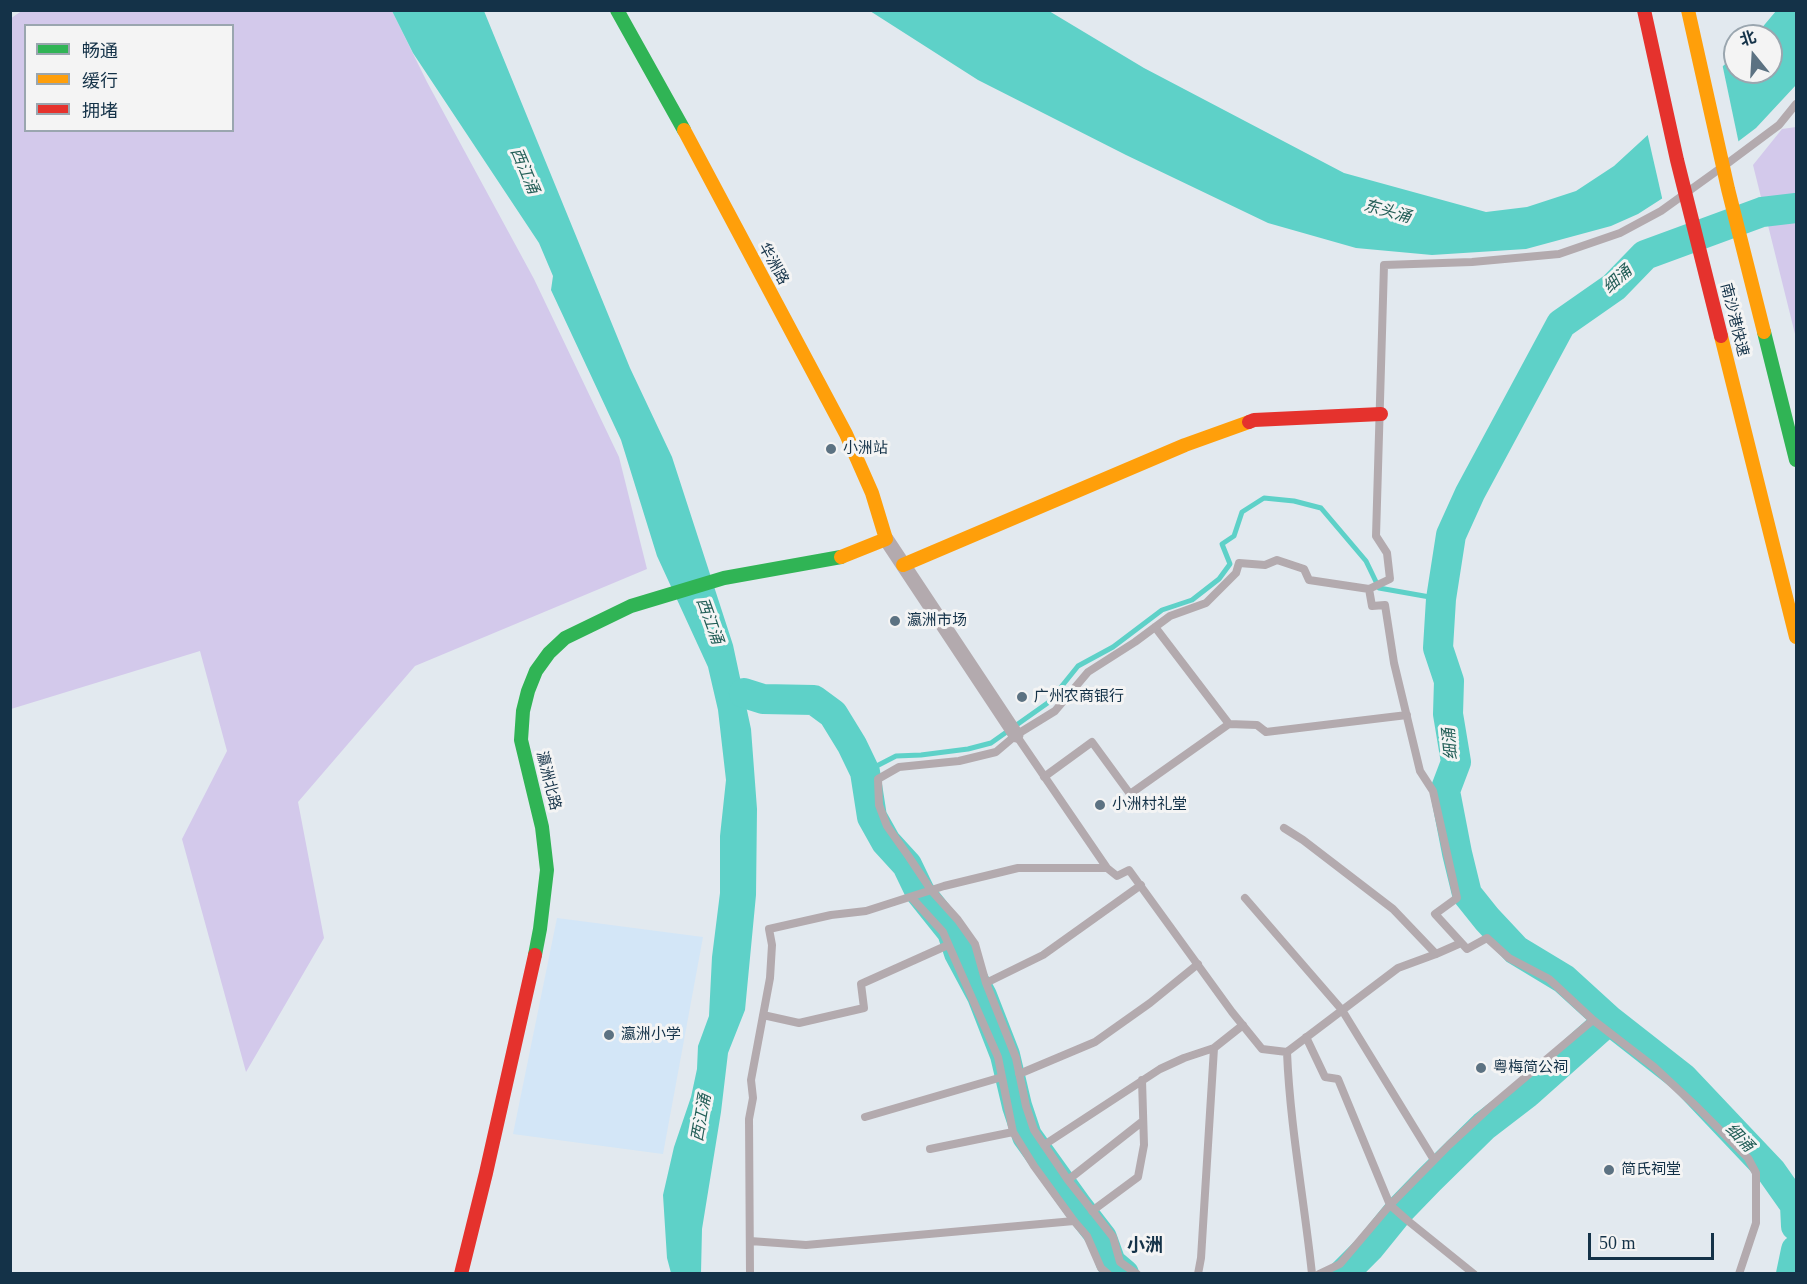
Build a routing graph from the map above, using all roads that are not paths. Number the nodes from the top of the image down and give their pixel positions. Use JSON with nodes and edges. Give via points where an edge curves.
{"nodes":[{"id":1,"x":617,"y":10,"type":"edge"},
{"id":2,"x":1644,"y":10,"type":"edge"},
{"id":3,"x":1688,"y":10,"type":"edge"},
{"id":4,"x":1797,"y":104,"type":"edge"},
{"id":5,"x":1381,"y":414,"type":"junction"},
{"id":6,"x":1797,"y":460,"type":"edge"},
{"id":7,"x":886,"y":539,"type":"junction"},
{"id":8,"x":903,"y":565,"type":"junction"},
{"id":9,"x":1369,"y":589,"type":"junction"},
{"id":10,"x":1155,"y":627,"type":"junction"},
{"id":11,"x":1797,"y":637,"type":"edge"},
{"id":12,"x":1407,"y":715,"type":"junction"},
{"id":13,"x":1229,"y":724,"type":"junction"},
{"id":14,"x":1016,"y":735,"type":"junction"},
{"id":15,"x":1044,"y":777,"type":"junction"},
{"id":16,"x":1284,"y":828,"type":"dead end"},
{"id":17,"x":1107,"y":868,"type":"junction"},
{"id":18,"x":1141,"y":885,"type":"junction"},
{"id":19,"x":931,"y":890,"type":"junction"},
{"id":20,"x":911,"y":897,"type":"junction"},
{"id":21,"x":1245,"y":898,"type":"dead end"},
{"id":22,"x":1461,"y":943,"type":"junction"},
{"id":23,"x":948,"y":945,"type":"junction"},
{"id":24,"x":1436,"y":954,"type":"junction"},
{"id":25,"x":1198,"y":964,"type":"junction"},
{"id":26,"x":986,"y":983,"type":"junction"},
{"id":27,"x":1342,"y":1010,"type":"junction"},
{"id":28,"x":763,"y":1015,"type":"junction"},
{"id":29,"x":1593,"y":1020,"type":"junction"},
{"id":30,"x":1243,"y":1025,"type":"junction"},
{"id":31,"x":1306,"y":1038,"type":"junction"},
{"id":32,"x":1214,"y":1048,"type":"junction"},
{"id":33,"x":1287,"y":1052,"type":"junction"},
{"id":34,"x":1019,"y":1074,"type":"junction"},
{"id":35,"x":1002,"y":1077,"type":"junction"},
{"id":36,"x":1142,"y":1080,"type":"junction"},
{"id":37,"x":865,"y":1117,"type":"dead end"},
{"id":38,"x":1143,"y":1121,"type":"junction"},
{"id":39,"x":1013,"y":1132,"type":"junction"},
{"id":40,"x":1044,"y":1145,"type":"junction"},
{"id":41,"x":930,"y":1149,"type":"dead end"},
{"id":42,"x":1434,"y":1160,"type":"junction"},
{"id":43,"x":1068,"y":1180,"type":"junction"},
{"id":44,"x":1390,"y":1205,"type":"junction"},
{"id":45,"x":1092,"y":1211,"type":"junction"},
{"id":46,"x":1074,"y":1221,"type":"junction"},
{"id":47,"x":750,"y":1241,"type":"junction"},
{"id":48,"x":461,"y":1274,"type":"edge"},
{"id":49,"x":750,"y":1274,"type":"edge"},
{"id":50,"x":1108,"y":1274,"type":"edge"},
{"id":51,"x":1137,"y":1274,"type":"edge"},
{"id":52,"x":1198,"y":1274,"type":"edge"},
{"id":53,"x":1312,"y":1274,"type":"edge"},
{"id":54,"x":1319,"y":1274,"type":"edge"},
{"id":55,"x":1474,"y":1274,"type":"edge"},
{"id":56,"x":1739,"y":1274,"type":"edge"}],
"edges":[{"from":1,"to":7,"type":"main road","name":"华洲路","via":[[846,434],[872,492]]},
{"from":2,"to":11,"type":"main road","name":"南沙港快速","bridge":true,"via":[[1677,160]]},
{"from":3,"to":6,"type":"main road","name":"南沙港快速","bridge":true,"via":[[1725,178]]},
{"from":4,"to":5,"type":"lane","via":[[1779,125],[1716,172],[1661,212],[1620,233],[1559,254],[1384,265]]},
{"from":5,"to":8,"type":"main road","via":[[1254,420],[1185,445]]},
{"from":5,"to":9,"type":"lane","via":[[1376,536],[1387,553],[1390,579]]},
{"from":7,"to":8,"type":"street"},
{"from":7,"to":48,"type":"main road","name":"瀛洲北路","via":[[841,557],[724,578],[631,606],[566,638],[536,671],[523,711],[521,740],[542,827],[547,870],[545,892],[526,997]]},
{"from":8,"to":14,"type":"street"},
{"from":9,"to":10,"type":"lane","via":[[1309,580],[1304,569],[1277,560],[1265,565],[1239,563],[1236,573],[1206,603],[1170,616]]},
{"from":9,"to":12,"type":"lane","via":[[1372,606],[1385,605]]},
{"from":10,"to":13,"type":"lane"},
{"from":10,"to":14,"type":"lane","via":[[1088,672],[1055,711]]},
{"from":12,"to":13,"type":"lane","via":[[1266,732],[1257,725]]},
{"from":12,"to":22,"type":"lane","via":[[1420,771],[1433,791],[1457,898],[1435,914]]},
{"from":13,"to":15,"type":"lane","via":[[1130,794],[1092,742]]},
{"from":14,"to":15,"type":"lane"},
{"from":14,"to":19,"type":"lane","via":[[996,752],[958,761],[899,767],[878,779],[879,805],[887,826]]},
{"from":15,"to":17,"type":"lane"},
{"from":16,"to":24,"type":"lane","via":[[1393,909]]},
{"from":17,"to":18,"type":"lane","via":[[1117,876],[1129,870]]},
{"from":17,"to":19,"type":"lane","via":[[1018,868]]},
{"from":18,"to":25,"type":"lane"},
{"from":18,"to":26,"type":"lane","via":[[1043,955]]},
{"from":19,"to":20,"type":"lane"},
{"from":19,"to":26,"type":"lane","via":[[975,944]]},
{"from":20,"to":23,"type":"lane","via":[[943,932]]},
{"from":20,"to":28,"type":"lane","via":[[866,911],[769,929],[770,978]]},
{"from":21,"to":27,"type":"lane"},
{"from":22,"to":24,"type":"lane"},
{"from":22,"to":29,"type":"lane","via":[[1467,949],[1487,938],[1509,958],[1549,979]]},
{"from":23,"to":28,"type":"lane","via":[[861,984],[864,1008],[799,1023]]},
{"from":23,"to":35,"type":"lane","via":[[998,1057]]},
{"from":24,"to":27,"type":"lane","via":[[1398,968]]},
{"from":25,"to":30,"type":"lane"},
{"from":25,"to":34,"type":"lane","via":[[1095,1042]]},
{"from":26,"to":34,"type":"lane"},
{"from":27,"to":31,"type":"lane"},
{"from":27,"to":42,"type":"lane"},
{"from":28,"to":47,"type":"lane","via":[[751,1080]]},
{"from":29,"to":42,"type":"lane"},
{"from":29,"to":56,"type":"lane","via":[[1660,1073],[1748,1158],[1756,1173],[1756,1223]]},
{"from":30,"to":32,"type":"lane"},
{"from":30,"to":33,"type":"lane","via":[[1262,1048]]},
{"from":31,"to":33,"type":"lane"},
{"from":31,"to":44,"type":"lane","via":[[1325,1077],[1338,1079]]},
{"from":32,"to":36,"type":"lane","via":[[1184,1058]]},
{"from":32,"to":52,"type":"lane"},
{"from":33,"to":53,"type":"lane"},
{"from":34,"to":40,"type":"lane","via":[[1034,1130]]},
{"from":35,"to":37,"type":"lane"},
{"from":35,"to":39,"type":"lane"},
{"from":36,"to":38,"type":"lane"},
{"from":36,"to":40,"type":"lane"},
{"from":38,"to":43,"type":"lane"},
{"from":38,"to":45,"type":"lane","via":[[1144,1145],[1138,1177]]},
{"from":39,"to":41,"type":"lane"},
{"from":39,"to":46,"type":"lane"},
{"from":40,"to":43,"type":"lane"},
{"from":42,"to":44,"type":"lane"},
{"from":43,"to":45,"type":"lane"},
{"from":44,"to":54,"type":"lane","via":[[1340,1264]]},
{"from":44,"to":55,"type":"lane"},
{"from":45,"to":51,"type":"lane","via":[[1113,1237],[1120,1262]]},
{"from":46,"to":47,"type":"lane","via":[[806,1245]]},
{"from":46,"to":50,"type":"lane"},
{"from":47,"to":49,"type":"lane"}]}
